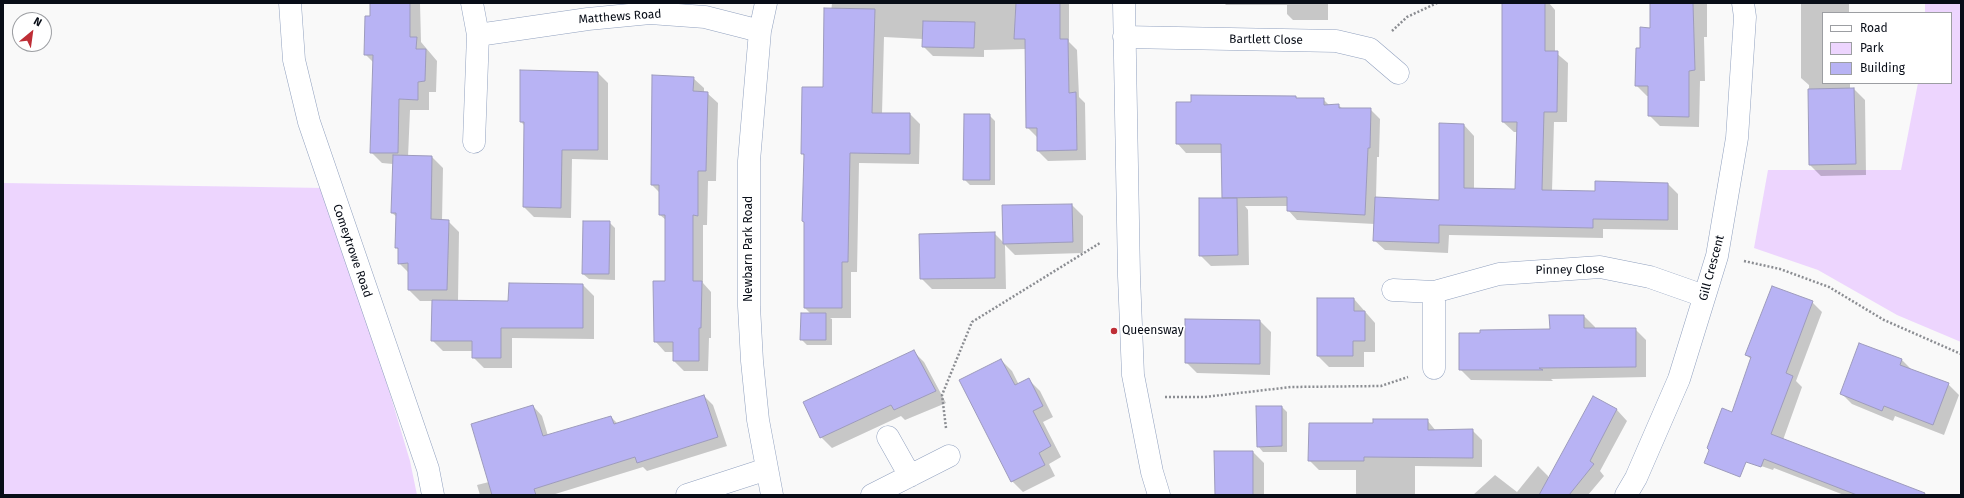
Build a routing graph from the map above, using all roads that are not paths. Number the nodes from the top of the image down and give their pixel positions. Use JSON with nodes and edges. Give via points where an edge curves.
{"nodes":[{"id":1,"x":290,"y":3,"type":"edge"},
{"id":2,"x":472,"y":3,"type":"edge"},
{"id":3,"x":766,"y":3,"type":"edge"},
{"id":4,"x":1124,"y":3,"type":"edge"},
{"id":5,"x":1744,"y":3,"type":"edge"},
{"id":6,"x":760,"y":31,"type":"junction"},
{"id":7,"x":478,"y":35,"type":"junction"},
{"id":8,"x":1124,"y":38,"type":"junction"},
{"id":9,"x":1398,"y":73,"type":"dead end"},
{"id":10,"x":474,"y":142,"type":"dead end"},
{"id":11,"x":1393,"y":290,"type":"dead end"},
{"id":12,"x":1434,"y":292,"type":"junction"},
{"id":13,"x":1704,"y":296,"type":"junction"},
{"id":14,"x":1434,"y":368,"type":"road end"},
{"id":15,"x":888,"y":437,"type":"dead end"},
{"id":16,"x":950,"y":456,"type":"road end"},
{"id":17,"x":767,"y":469,"type":"junction"},
{"id":18,"x":910,"y":476,"type":"junction"},
{"id":19,"x":433,"y":495,"type":"edge"},
{"id":20,"x":687,"y":495,"type":"edge"},
{"id":21,"x":772,"y":495,"type":"edge"},
{"id":22,"x":872,"y":495,"type":"edge"},
{"id":23,"x":1159,"y":495,"type":"edge"},
{"id":24,"x":1626,"y":495,"type":"edge"}],
"edges":[{"from":1,"to":19,"type":"street","name":"Comeytrowe Road","via":[[294,60],[308,122],[428,469]]},
{"from":2,"to":7,"type":"street"},
{"from":3,"to":6,"type":"street","name":"Newbarn Park Road"},
{"from":4,"to":8,"type":"street"},
{"from":5,"to":13,"type":"street","name":"Gill Crescent","via":[[1738,138],[1717,256]]},
{"from":6,"to":7,"type":"street","name":"Matthews Road","via":[[705,16],[650,13],[588,18]]},
{"from":6,"to":17,"type":"street","name":"Newbarn Park Road","via":[[749,161],[749,306],[758,420]]},
{"from":7,"to":10,"type":"street"},
{"from":8,"to":9,"type":"street","name":"Bartlett Close","via":[[1336,41],[1370,49]]},
{"from":8,"to":23,"type":"street","via":[[1133,374],[1152,472]]},
{"from":11,"to":12,"type":"street","name":"Pinney Close"},
{"from":12,"to":13,"type":"street","name":"Pinney Close","via":[[1499,274],[1600,267],[1650,277]]},
{"from":12,"to":14,"type":"street"},
{"from":13,"to":24,"type":"street","name":"Gill Crescent","via":[[1679,379],[1636,478]]},
{"from":15,"to":18,"type":"street"},
{"from":16,"to":18,"type":"street"},
{"from":17,"to":20,"type":"street"},
{"from":17,"to":21,"type":"street","name":"Newbarn Park Road"},
{"from":18,"to":22,"type":"street"}]}
